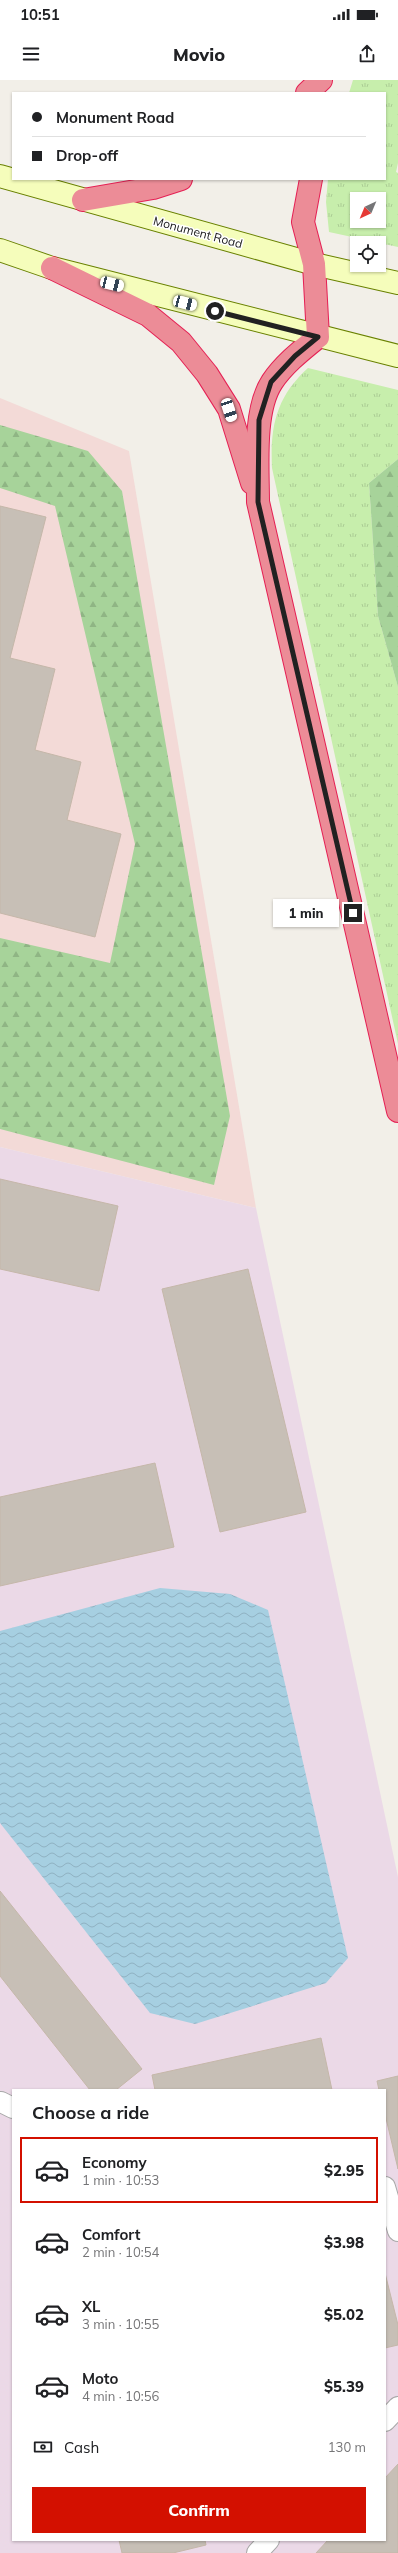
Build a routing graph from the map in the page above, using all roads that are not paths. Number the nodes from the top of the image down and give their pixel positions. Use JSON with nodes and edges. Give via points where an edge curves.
{"nodes":[{"id":1,"x":321,"y":80,"type":"edge"},
{"id":2,"x":333,"y":80,"type":"edge"},
{"id":3,"x":308,"y":92,"type":"edge"},
{"id":4,"x":330,"y":92,"type":"edge"},
{"id":5,"x":0,"y":176,"type":"edge"},
{"id":6,"x":12,"y":179,"type":"edge"},
{"id":7,"x":14,"y":180,"type":"edge"},
{"id":8,"x":178,"y":180,"type":"edge"},
{"id":9,"x":311,"y":180,"type":"edge"},
{"id":10,"x":83,"y":200,"type":"junction"},
{"id":11,"x":0,"y":250,"type":"edge"},
{"id":12,"x":314,"y":264,"type":"junction"},
{"id":13,"x":52,"y":268,"type":"junction"},
{"id":14,"x":398,"y":282,"type":"edge"},
{"id":15,"x":318,"y":337,"type":"junction"},
{"id":16,"x":398,"y":356,"type":"edge"},
{"id":17,"x":258,"y":502,"type":"junction"},
{"id":18,"x":398,"y":1111,"type":"edge"},
{"id":19,"x":386,"y":2189,"type":"edge"},
{"id":20,"x":398,"y":2231,"type":"edge"},
{"id":21,"x":398,"y":2407,"type":"edge"},
{"id":22,"x":386,"y":2420,"type":"edge"},
{"id":23,"x":268,"y":2541,"type":"edge"},
{"id":24,"x":257,"y":2553,"type":"edge"}],
"edges":[{"from":1,"to":3,"type":"highway"},
{"from":2,"to":4,"type":"highway"},
{"from":5,"to":6,"type":"main road","name":"Monument Road"},
{"from":7,"to":10,"type":"main road","name":"Monument Road"},
{"from":8,"to":10,"type":"highway","via":[[153,188]]},
{"from":9,"to":12,"type":"highway","via":[[303,222]]},
{"from":10,"to":12,"type":"main road","name":"Monument Road"},
{"from":11,"to":13,"type":"main road"},
{"from":12,"to":14,"type":"main road","name":"Monument Road"},
{"from":12,"to":15,"type":"highway"},
{"from":13,"to":15,"type":"main road"},
{"from":13,"to":17,"type":"highway","via":[[148,315],[181,342],[207,374],[229,410]]},
{"from":15,"to":16,"type":"main road"},
{"from":15,"to":17,"type":"highway","via":[[295,356],[271,382],[259,420]]},
{"from":17,"to":18,"type":"highway"},
{"from":19,"to":20,"type":"lane"},
{"from":21,"to":22,"type":"lane"},
{"from":23,"to":24,"type":"lane"}]}
